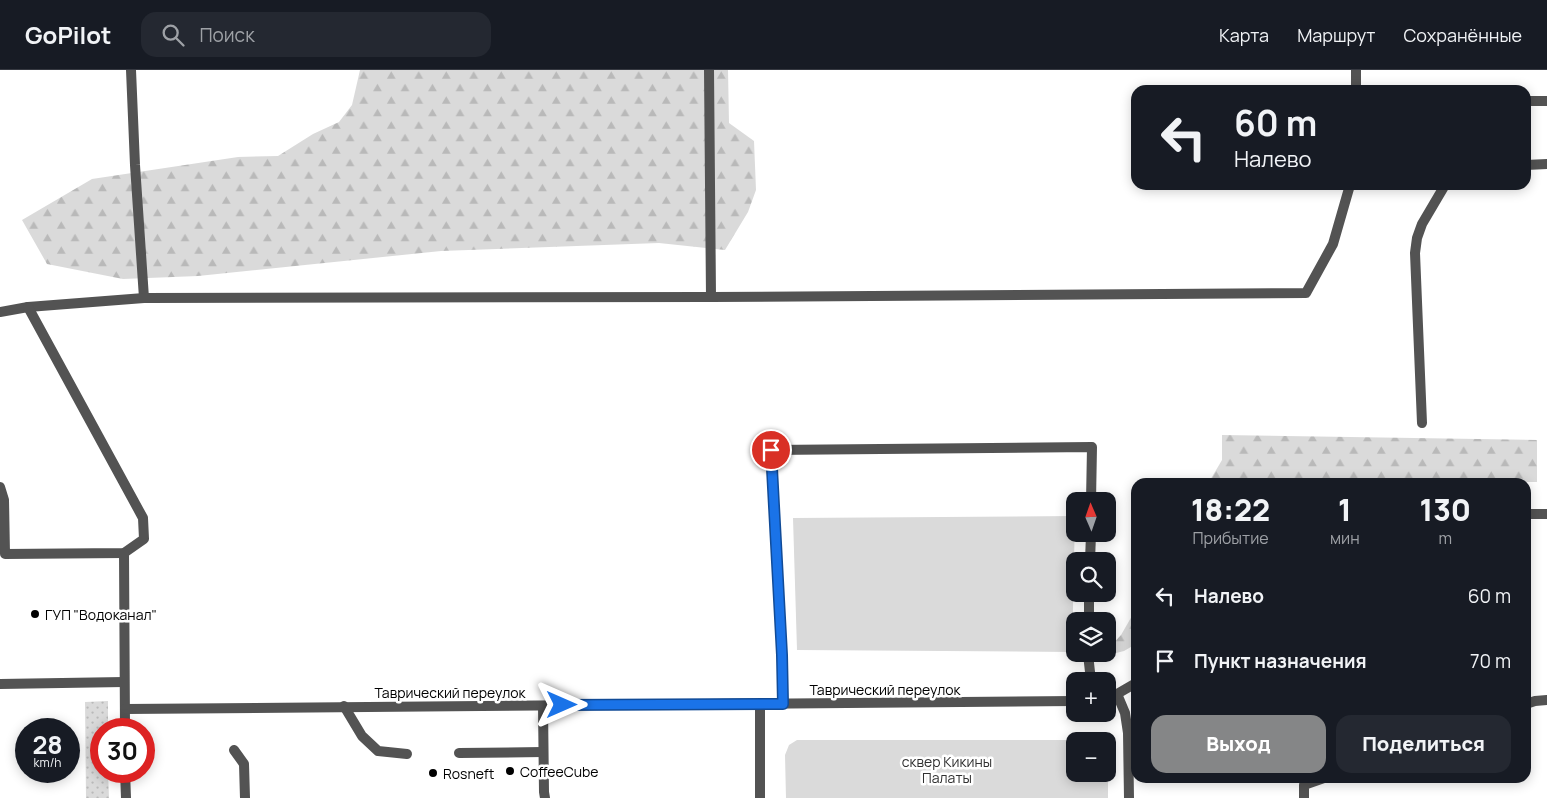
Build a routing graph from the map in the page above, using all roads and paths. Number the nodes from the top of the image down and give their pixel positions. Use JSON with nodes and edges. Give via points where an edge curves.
{"nodes":[{"id":1,"x":131,"y":70,"type":"edge"},
{"id":2,"x":709,"y":70,"type":"edge"},
{"id":3,"x":1356,"y":70,"type":"edge"},
{"id":4,"x":1356,"y":85,"type":"edge"},
{"id":5,"x":1531,"y":101,"type":"edge"},
{"id":6,"x":1547,"y":101,"type":"edge"},
{"id":7,"x":1547,"y":164,"type":"edge"},
{"id":8,"x":1531,"y":165,"type":"edge"},
{"id":9,"x":1349,"y":190,"type":"edge"},
{"id":10,"x":1442,"y":190,"type":"edge"},
{"id":11,"x":711,"y":297,"type":"junction"},
{"id":12,"x":144,"y":298,"type":"junction"},
{"id":13,"x":28,"y":307,"type":"junction"},
{"id":14,"x":0,"y":312,"type":"edge"},
{"id":15,"x":1422,"y":423,"type":"dead end"},
{"id":16,"x":0,"y":487,"type":"edge"},
{"id":17,"x":1091,"y":492,"type":"edge"},
{"id":18,"x":1531,"y":514,"type":"edge"},
{"id":19,"x":1547,"y":514,"type":"edge"},
{"id":20,"x":124,"y":553,"type":"junction"},
{"id":21,"x":3,"y":554,"type":"edge"},
{"id":22,"x":124,"y":682,"type":"junction"},
{"id":23,"x":0,"y":684,"type":"edge"},
{"id":24,"x":1131,"y":686,"type":"edge"},
{"id":25,"x":1116,"y":693,"type":"edge"},
{"id":26,"x":1547,"y":700,"type":"edge"},
{"id":27,"x":1066,"y":701,"type":"edge"},
{"id":28,"x":1116,"y":701,"type":"edge"},
{"id":29,"x":1531,"y":702,"type":"edge"},
{"id":30,"x":760,"y":704,"type":"junction"},
{"id":31,"x":783,"y":704,"type":"junction"},
{"id":32,"x":344,"y":706,"type":"junction"},
{"id":33,"x":543,"y":706,"type":"junction"},
{"id":34,"x":125,"y":708,"type":"junction"},
{"id":35,"x":125,"y":718,"type":"edge"},
{"id":36,"x":234,"y":750,"type":"dead end"},
{"id":37,"x":543,"y":752,"type":"junction"},
{"id":38,"x":459,"y":753,"type":"dead end"},
{"id":39,"x":407,"y":754,"type":"dead end"},
{"id":40,"x":126,"y":783,"type":"edge"},
{"id":41,"x":1310,"y":783,"type":"edge"},
{"id":42,"x":126,"y":798,"type":"edge"},
{"id":43,"x":245,"y":798,"type":"edge"},
{"id":44,"x":545,"y":798,"type":"edge"},
{"id":45,"x":760,"y":798,"type":"edge"},
{"id":46,"x":1128,"y":798,"type":"edge"},
{"id":47,"x":1304,"y":798,"type":"edge"}],
"edges":[{"from":1,"to":12,"type":"street"},
{"from":2,"to":11,"type":"street"},
{"from":3,"to":4,"type":"street"},
{"from":5,"to":6,"type":"street"},
{"from":7,"to":8,"type":"street"},
{"from":9,"to":11,"type":"street","via":[[1333,244],[1306,293]]},
{"from":10,"to":15,"type":"street","via":[[1416,238]]},
{"from":11,"to":12,"type":"street"},
{"from":12,"to":13,"type":"street"},
{"from":13,"to":14,"type":"street"},
{"from":13,"to":20,"type":"street","via":[[143,518],[144,539]]},
{"from":16,"to":21,"type":"street","via":[[4,500]]},
{"from":17,"to":31,"type":"street","via":[[1092,447],[771,450]]},
{"from":18,"to":19,"type":"street"},
{"from":20,"to":21,"type":"street"},
{"from":20,"to":22,"type":"street"},
{"from":22,"to":23,"type":"street"},
{"from":22,"to":34,"type":"street"},
{"from":24,"to":25,"type":"street"},
{"from":26,"to":29,"type":"street"},
{"from":27,"to":31,"type":"street","name":"Таврический переулок"},
{"from":28,"to":46,"type":"street","via":[[1125,713],[1128,733]]},
{"from":30,"to":31,"type":"street","name":"Таврический переулок"},
{"from":30,"to":33,"type":"street","name":"Таврический переулок"},
{"from":30,"to":45,"type":"street"},
{"from":32,"to":33,"type":"street","name":"Таврический переулок"},
{"from":32,"to":34,"type":"street","name":"Таврический переулок"},
{"from":32,"to":39,"type":"street","via":[[362,736],[378,751]]},
{"from":33,"to":37,"type":"street"},
{"from":34,"to":35,"type":"street"},
{"from":36,"to":43,"type":"street","via":[[244,764]]},
{"from":37,"to":38,"type":"street"},
{"from":37,"to":44,"type":"street"},
{"from":40,"to":42,"type":"street"},
{"from":41,"to":47,"type":"street","via":[[1304,785]]}]}
